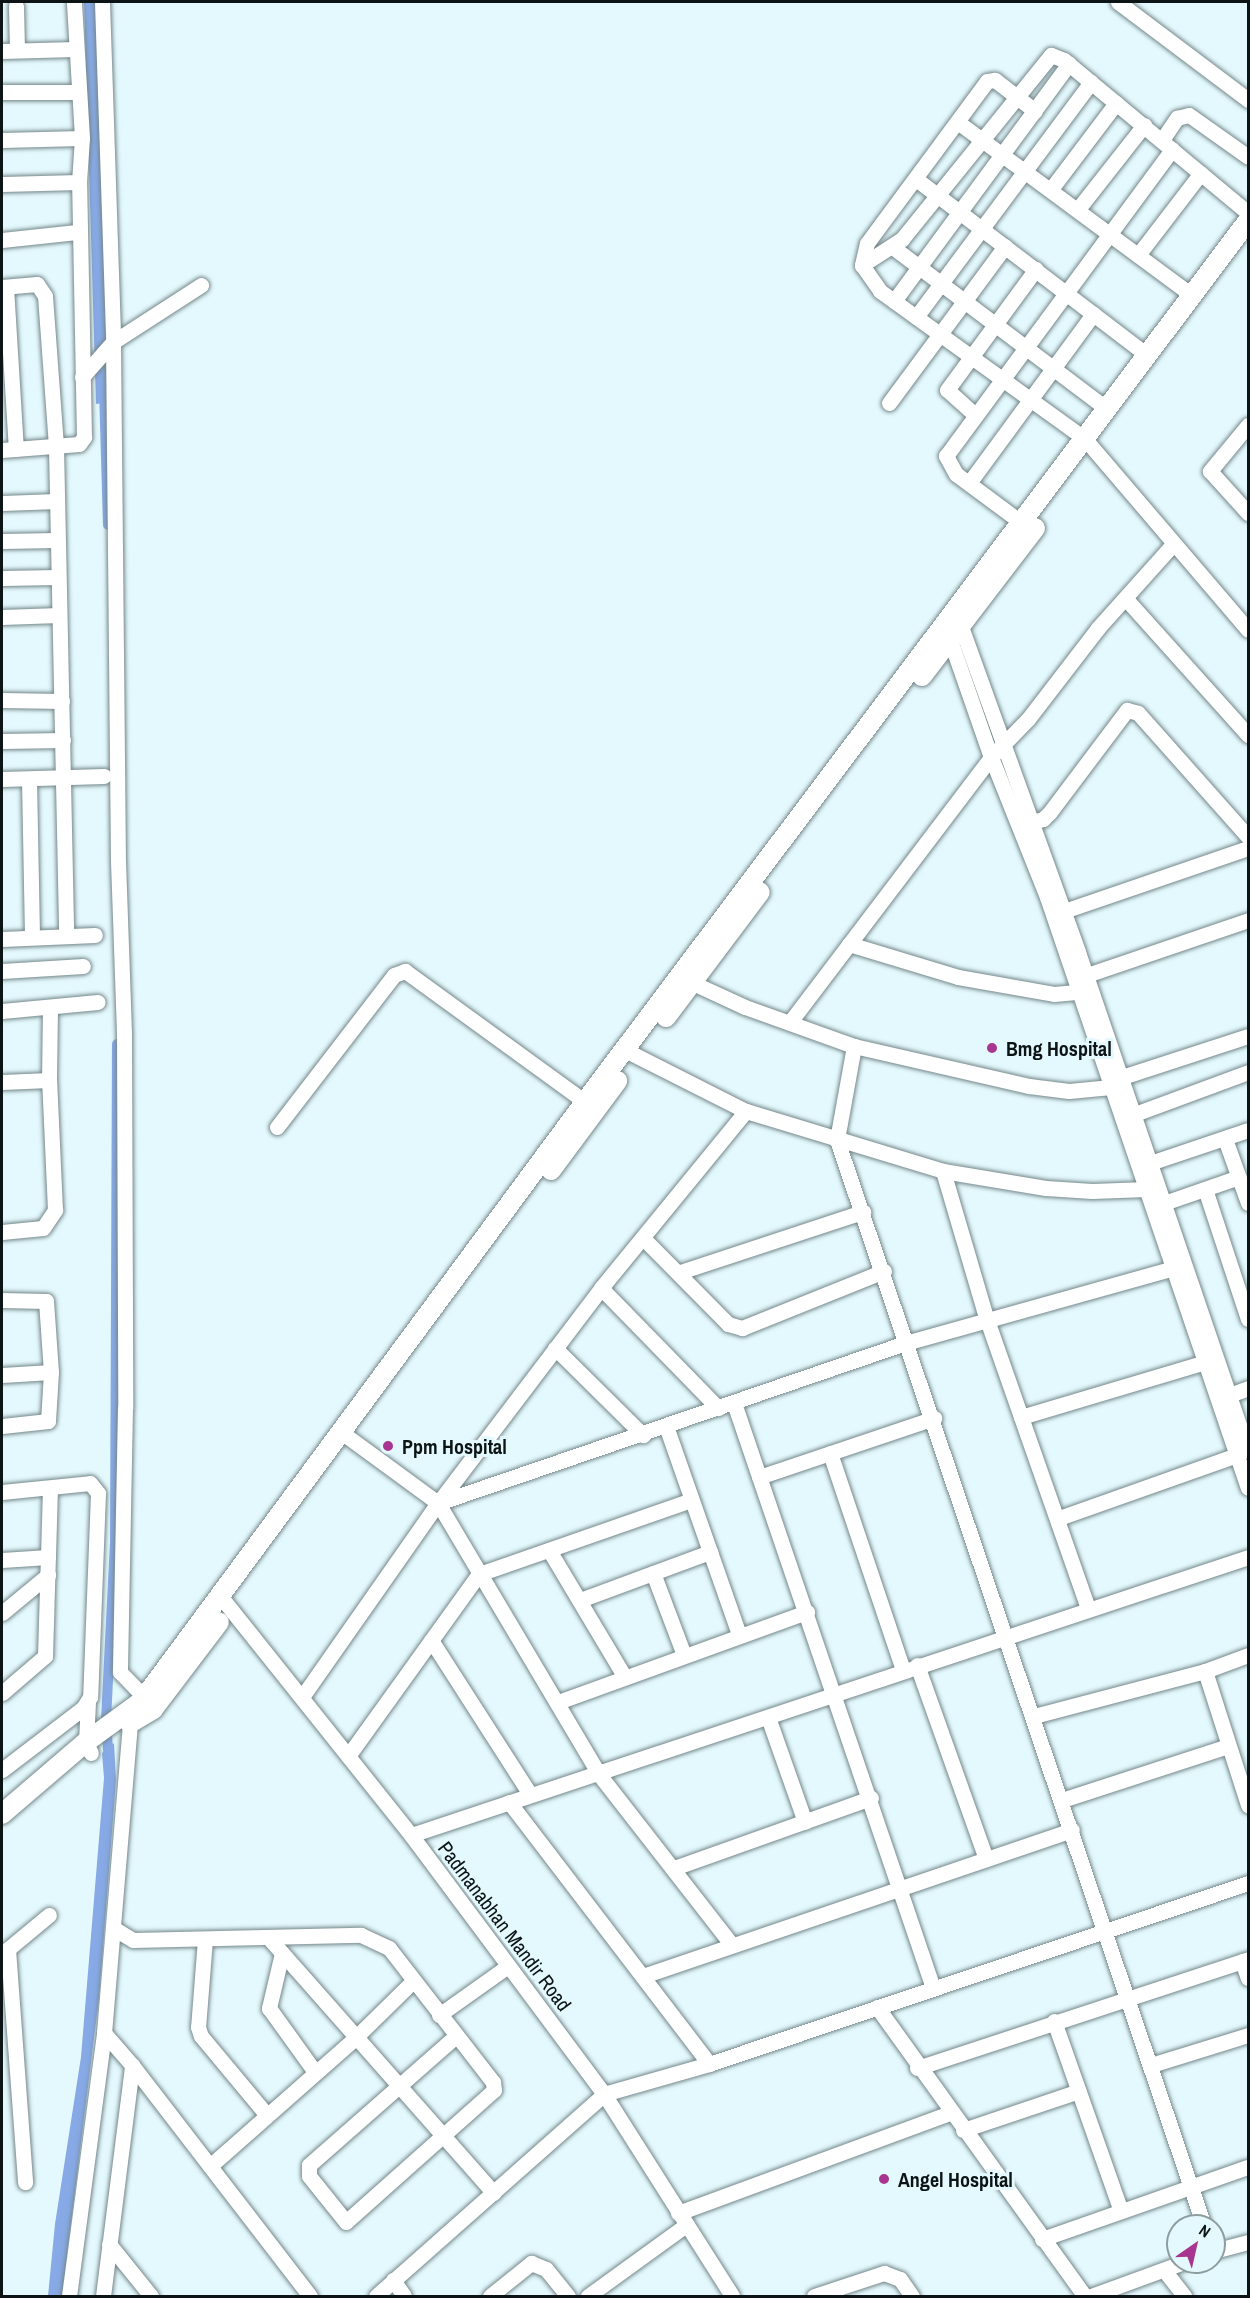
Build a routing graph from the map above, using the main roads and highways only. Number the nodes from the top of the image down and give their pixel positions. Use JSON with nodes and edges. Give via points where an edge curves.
{"nodes":[{"id":1,"x":1248,"y":221,"type":"edge"},
{"id":2,"x":1248,"y":242,"type":"edge"},
{"id":3,"x":1089,"y":444,"type":"junction"},
{"id":4,"x":953,"y":625,"type":"junction"},
{"id":5,"x":92,"y":1744,"type":"junction"},
{"id":6,"x":2,"y":1814,"type":"edge"},
{"id":7,"x":2,"y":1830,"type":"edge"}],
"edges":[{"from":1,"to":3,"type":"main road","via":[[1107,409]]},
{"from":2,"to":3,"type":"main road"},
{"from":3,"to":4,"type":"main road"},
{"from":3,"to":4,"type":"main road","via":[[1022,523]]},
{"from":4,"to":5,"type":"main road","via":[[590,1106],[225,1602],[129,1716]]},
{"from":5,"to":6,"type":"main road"},
{"from":5,"to":7,"type":"main road","via":[[66,1779]]}]}
